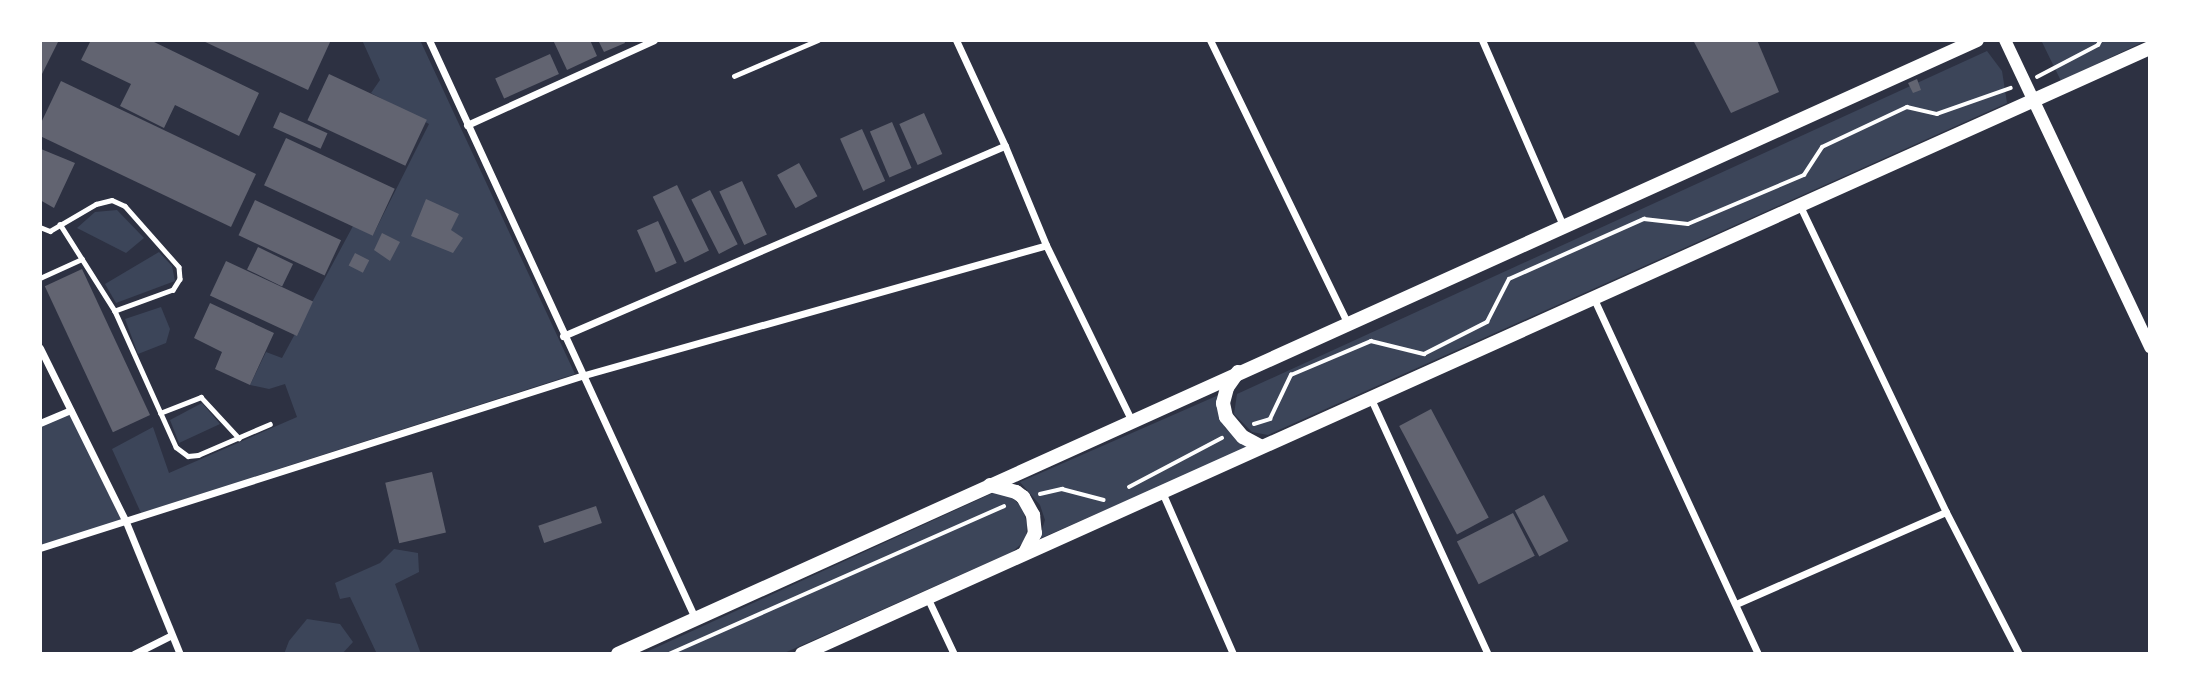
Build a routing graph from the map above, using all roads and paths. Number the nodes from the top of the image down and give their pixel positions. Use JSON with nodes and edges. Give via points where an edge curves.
{"nodes":[{"id":1,"x":429,"y":40,"type":"edge"},
{"id":2,"x":654,"y":40,"type":"edge"},
{"id":3,"x":818,"y":40,"type":"edge"},
{"id":4,"x":956,"y":40,"type":"edge"},
{"id":5,"x":1210,"y":40,"type":"edge"},
{"id":6,"x":1482,"y":40,"type":"edge"},
{"id":7,"x":1977,"y":40,"type":"edge"},
{"id":8,"x":2005,"y":40,"type":"edge"},
{"id":9,"x":2101,"y":40,"type":"edge"},
{"id":10,"x":2150,"y":48,"type":"edge"},
{"id":11,"x":734,"y":76,"type":"dead end"},
{"id":12,"x":2026,"y":83,"type":"junction"},
{"id":13,"x":2034,"y":99,"type":"junction"},
{"id":14,"x":467,"y":125,"type":"junction"},
{"id":15,"x":1005,"y":146,"type":"junction"},
{"id":16,"x":1800,"y":206,"type":"junction"},
{"id":17,"x":60,"y":224,"type":"junction"},
{"id":18,"x":1563,"y":225,"type":"junction"},
{"id":19,"x":40,"y":227,"type":"edge"},
{"id":20,"x":1046,"y":245,"type":"junction"},
{"id":21,"x":82,"y":259,"type":"junction"},
{"id":22,"x":40,"y":278,"type":"edge"},
{"id":23,"x":1594,"y":299,"type":"junction"},
{"id":24,"x":115,"y":311,"type":"junction"},
{"id":25,"x":1348,"y":324,"type":"junction"},
{"id":26,"x":563,"y":336,"type":"junction"},
{"id":27,"x":2150,"y":346,"type":"edge"},
{"id":28,"x":40,"y":348,"type":"edge"},
{"id":29,"x":1239,"y":371,"type":"junction"},
{"id":30,"x":581,"y":376,"type":"junction"},
{"id":31,"x":1371,"y":398,"type":"junction"},
{"id":32,"x":70,"y":410,"type":"junction"},
{"id":33,"x":160,"y":413,"type":"junction"},
{"id":34,"x":1132,"y":421,"type":"junction"},
{"id":35,"x":40,"y":423,"type":"edge"},
{"id":36,"x":270,"y":424,"type":"dead end"},
{"id":37,"x":1236,"y":430,"type":"junction"},
{"id":38,"x":239,"y":438,"type":"junction"},
{"id":39,"x":1260,"y":446,"type":"junction"},
{"id":40,"x":989,"y":485,"type":"junction"},
{"id":41,"x":1128,"y":488,"type":"dead end"},
{"id":42,"x":1162,"y":492,"type":"junction"},
{"id":43,"x":1116,"y":494,"type":"dead end"},
{"id":44,"x":1023,"y":497,"type":"junction"},
{"id":45,"x":1946,"y":512,"type":"junction"},
{"id":46,"x":126,"y":522,"type":"junction"},
{"id":47,"x":40,"y":548,"type":"edge"},
{"id":48,"x":1025,"y":553,"type":"junction"},
{"id":49,"x":927,"y":597,"type":"junction"},
{"id":50,"x":1736,"y":604,"type":"junction"},
{"id":51,"x":695,"y":618,"type":"junction"},
{"id":52,"x":172,"y":635,"type":"junction"},
{"id":53,"x":134,"y":654,"type":"edge"},
{"id":54,"x":180,"y":654,"type":"edge"},
{"id":55,"x":618,"y":654,"type":"edge"},
{"id":56,"x":669,"y":654,"type":"edge"},
{"id":57,"x":802,"y":654,"type":"edge"},
{"id":58,"x":954,"y":654,"type":"edge"},
{"id":59,"x":1233,"y":654,"type":"edge"},
{"id":60,"x":1488,"y":654,"type":"edge"},
{"id":61,"x":1758,"y":654,"type":"edge"},
{"id":62,"x":2019,"y":654,"type":"edge"}],
"edges":[{"from":1,"to":14,"type":"street"},
{"from":2,"to":14,"type":"street"},
{"from":3,"to":11,"type":"lane"},
{"from":4,"to":15,"type":"street"},
{"from":5,"to":25,"type":"street"},
{"from":6,"to":18,"type":"street"},
{"from":7,"to":18,"type":"main road"},
{"from":8,"to":12,"type":"street"},
{"from":9,"to":12,"type":"path"},
{"from":10,"to":13,"type":"main road"},
{"from":12,"to":13,"type":"street"},
{"from":12,"to":37,"type":"path","via":[[1937,114],[1907,107],[1822,147],[1804,175],[1688,224],[1644,219],[1509,279],[1487,322],[1424,355],[1371,341],[1291,374],[1270,419]]},
{"from":13,"to":16,"type":"main road"},
{"from":13,"to":27,"type":"street"},
{"from":14,"to":26,"type":"street"},
{"from":15,"to":20,"type":"street"},
{"from":15,"to":26,"type":"street"},
{"from":16,"to":23,"type":"main road"},
{"from":16,"to":45,"type":"street"},
{"from":17,"to":19,"type":"lane","via":[[50,231]]},
{"from":17,"to":21,"type":"lane"},
{"from":17,"to":24,"type":"lane","via":[[112,200],[125,206],[179,267],[180,279],[173,290]]},
{"from":18,"to":25,"type":"main road"},
{"from":20,"to":30,"type":"street"},
{"from":20,"to":34,"type":"street"},
{"from":21,"to":22,"type":"lane"},
{"from":21,"to":24,"type":"lane"},
{"from":23,"to":31,"type":"main road"},
{"from":23,"to":50,"type":"street"},
{"from":24,"to":33,"type":"lane"},
{"from":25,"to":29,"type":"main road"},
{"from":26,"to":30,"type":"street"},
{"from":28,"to":32,"type":"street"},
{"from":29,"to":34,"type":"main road"},
{"from":29,"to":37,"type":"main road","via":[[1223,403]]},
{"from":30,"to":46,"type":"street"},
{"from":30,"to":51,"type":"street"},
{"from":31,"to":39,"type":"main road"},
{"from":31,"to":60,"type":"street"},
{"from":32,"to":35,"type":"street"},
{"from":32,"to":46,"type":"street"},
{"from":33,"to":38,"type":"lane","via":[[201,397]]},
{"from":33,"to":38,"type":"lane","via":[[176,447],[188,456]]},
{"from":34,"to":40,"type":"main road"},
{"from":36,"to":38,"type":"lane"},
{"from":37,"to":39,"type":"main road"},
{"from":37,"to":41,"type":"path"},
{"from":39,"to":42,"type":"main road"},
{"from":40,"to":44,"type":"main road"},
{"from":40,"to":51,"type":"main road"},
{"from":42,"to":48,"type":"main road"},
{"from":42,"to":59,"type":"street"},
{"from":43,"to":44,"type":"path","via":[[1104,500],[1062,489]]},
{"from":44,"to":48,"type":"main road","via":[[1033,515],[1035,533]]},
{"from":44,"to":56,"type":"path"},
{"from":45,"to":50,"type":"street"},
{"from":45,"to":62,"type":"street"},
{"from":46,"to":47,"type":"street"},
{"from":46,"to":52,"type":"street"},
{"from":48,"to":49,"type":"main road"},
{"from":49,"to":57,"type":"main road"},
{"from":49,"to":58,"type":"street"},
{"from":50,"to":61,"type":"street"},
{"from":51,"to":55,"type":"main road"},
{"from":52,"to":53,"type":"street"},
{"from":52,"to":54,"type":"street"}]}
